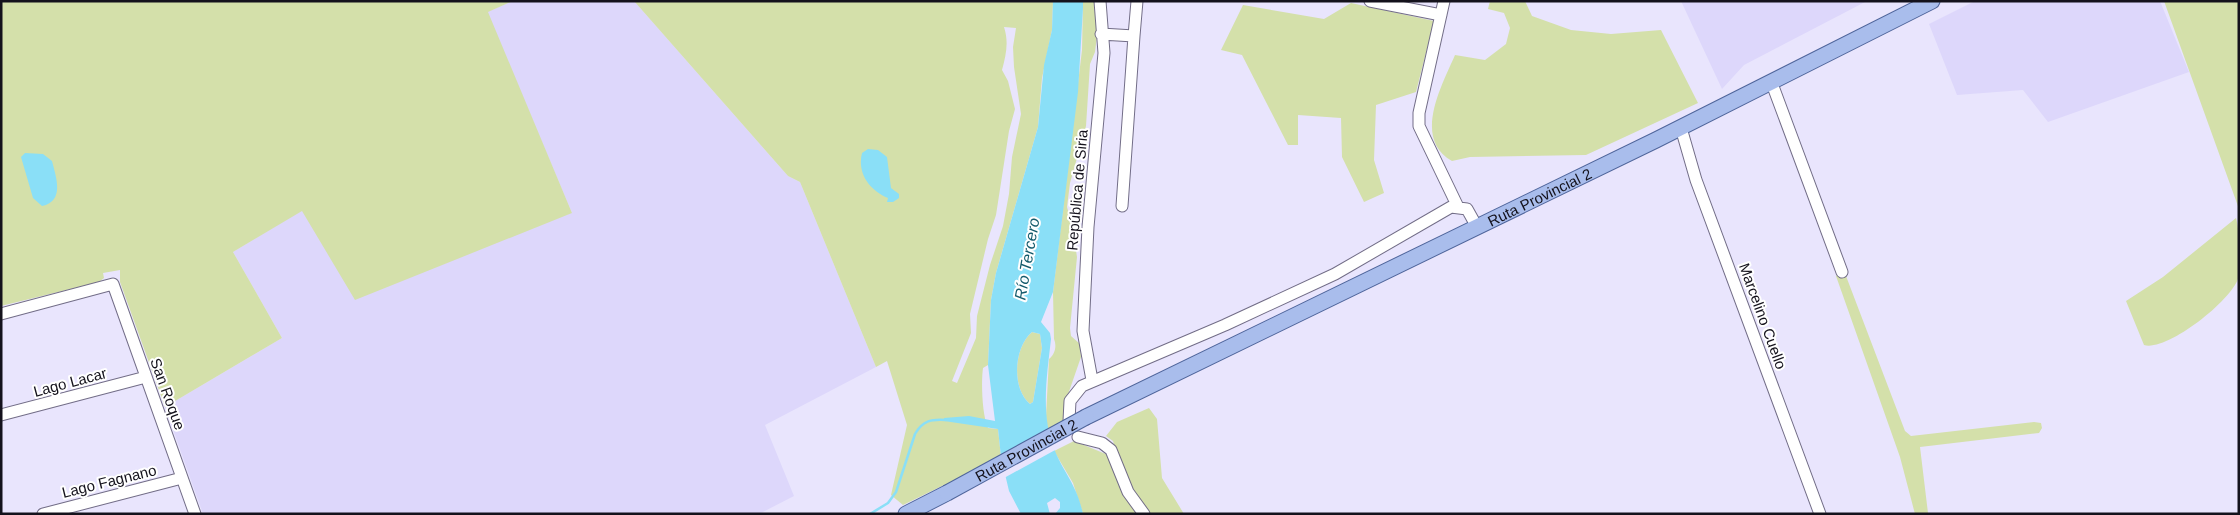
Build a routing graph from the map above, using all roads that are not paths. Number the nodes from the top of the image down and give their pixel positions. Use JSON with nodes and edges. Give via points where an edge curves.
{"nodes":[{"id":1,"x":1100,"y":1,"type":"edge"},
{"id":2,"x":1137,"y":1,"type":"edge"},
{"id":3,"x":1370,"y":1,"type":"edge"},
{"id":4,"x":1444,"y":1,"type":"edge"},
{"id":5,"x":1932,"y":1,"type":"edge"},
{"id":6,"x":1441,"y":15,"type":"junction"},
{"id":7,"x":1101,"y":34,"type":"junction"},
{"id":8,"x":1134,"y":36,"type":"junction"},
{"id":9,"x":1771,"y":81,"type":"junction"},
{"id":10,"x":1681,"y":128,"type":"junction"},
{"id":11,"x":1122,"y":206,"type":"dead end"},
{"id":12,"x":1458,"y":207,"type":"junction"},
{"id":13,"x":1477,"y":227,"type":"junction"},
{"id":14,"x":1842,"y":272,"type":"dead end"},
{"id":15,"x":1,"y":314,"type":"edge"},
{"id":16,"x":146,"y":377,"type":"junction"},
{"id":17,"x":1092,"y":380,"type":"junction"},
{"id":18,"x":1,"y":415,"type":"edge"},
{"id":19,"x":1069,"y":421,"type":"dead end"},
{"id":20,"x":1078,"y":437,"type":"dead end"},
{"id":21,"x":182,"y":478,"type":"junction"},
{"id":22,"x":949,"y":496,"type":"junction"},
{"id":23,"x":43,"y":514,"type":"edge"},
{"id":24,"x":195,"y":514,"type":"edge"},
{"id":25,"x":906,"y":514,"type":"edge"},
{"id":26,"x":919,"y":514,"type":"edge"},
{"id":27,"x":1144,"y":514,"type":"edge"},
{"id":28,"x":1820,"y":514,"type":"edge"}],
"edges":[{"from":1,"to":7,"type":"street","name":"República de Siria"},
{"from":2,"to":8,"type":"street"},
{"from":3,"to":6,"type":"street"},
{"from":4,"to":6,"type":"street"},
{"from":5,"to":9,"type":"main road","name":"Ruta Provincial 2"},
{"from":6,"to":12,"type":"street","via":[[1419,113],[1419,126]]},
{"from":7,"to":8,"type":"street"},
{"from":7,"to":17,"type":"street","name":"República de Siria","via":[[1104,53],[1088,227],[1083,332]]},
{"from":8,"to":11,"type":"street"},
{"from":9,"to":10,"type":"main road","name":"Ruta Provincial 2"},
{"from":9,"to":14,"type":"street"},
{"from":10,"to":13,"type":"main road","name":"Ruta Provincial 2"},
{"from":10,"to":28,"type":"street","name":"Marcelino Cuello","via":[[1696,180]]},
{"from":12,"to":13,"type":"street","via":[[1467,209]]},
{"from":12,"to":17,"type":"street","via":[[1443,211],[1335,274],[1225,325]]},
{"from":13,"to":22,"type":"main road","name":"Ruta Provincial 2","bridge":true,"via":[[1146,388]]},
{"from":15,"to":16,"type":"street","name":"San Roque","via":[[113,284]]},
{"from":16,"to":18,"type":"street","name":"Lago Lacar"},
{"from":16,"to":21,"type":"street","name":"San Roque"},
{"from":17,"to":19,"type":"street","via":[[1074,394],[1068,409]]},
{"from":20,"to":27,"type":"street","via":[[1102,443],[1111,450],[1128,492]]},
{"from":21,"to":23,"type":"street","name":"Lago Fagnano"},
{"from":21,"to":24,"type":"street","name":"San Roque"},
{"from":22,"to":25,"type":"main road","name":"Ruta Provincial 2"},
{"from":22,"to":26,"type":"main road","name":"Ruta Provincial 2"}]}
